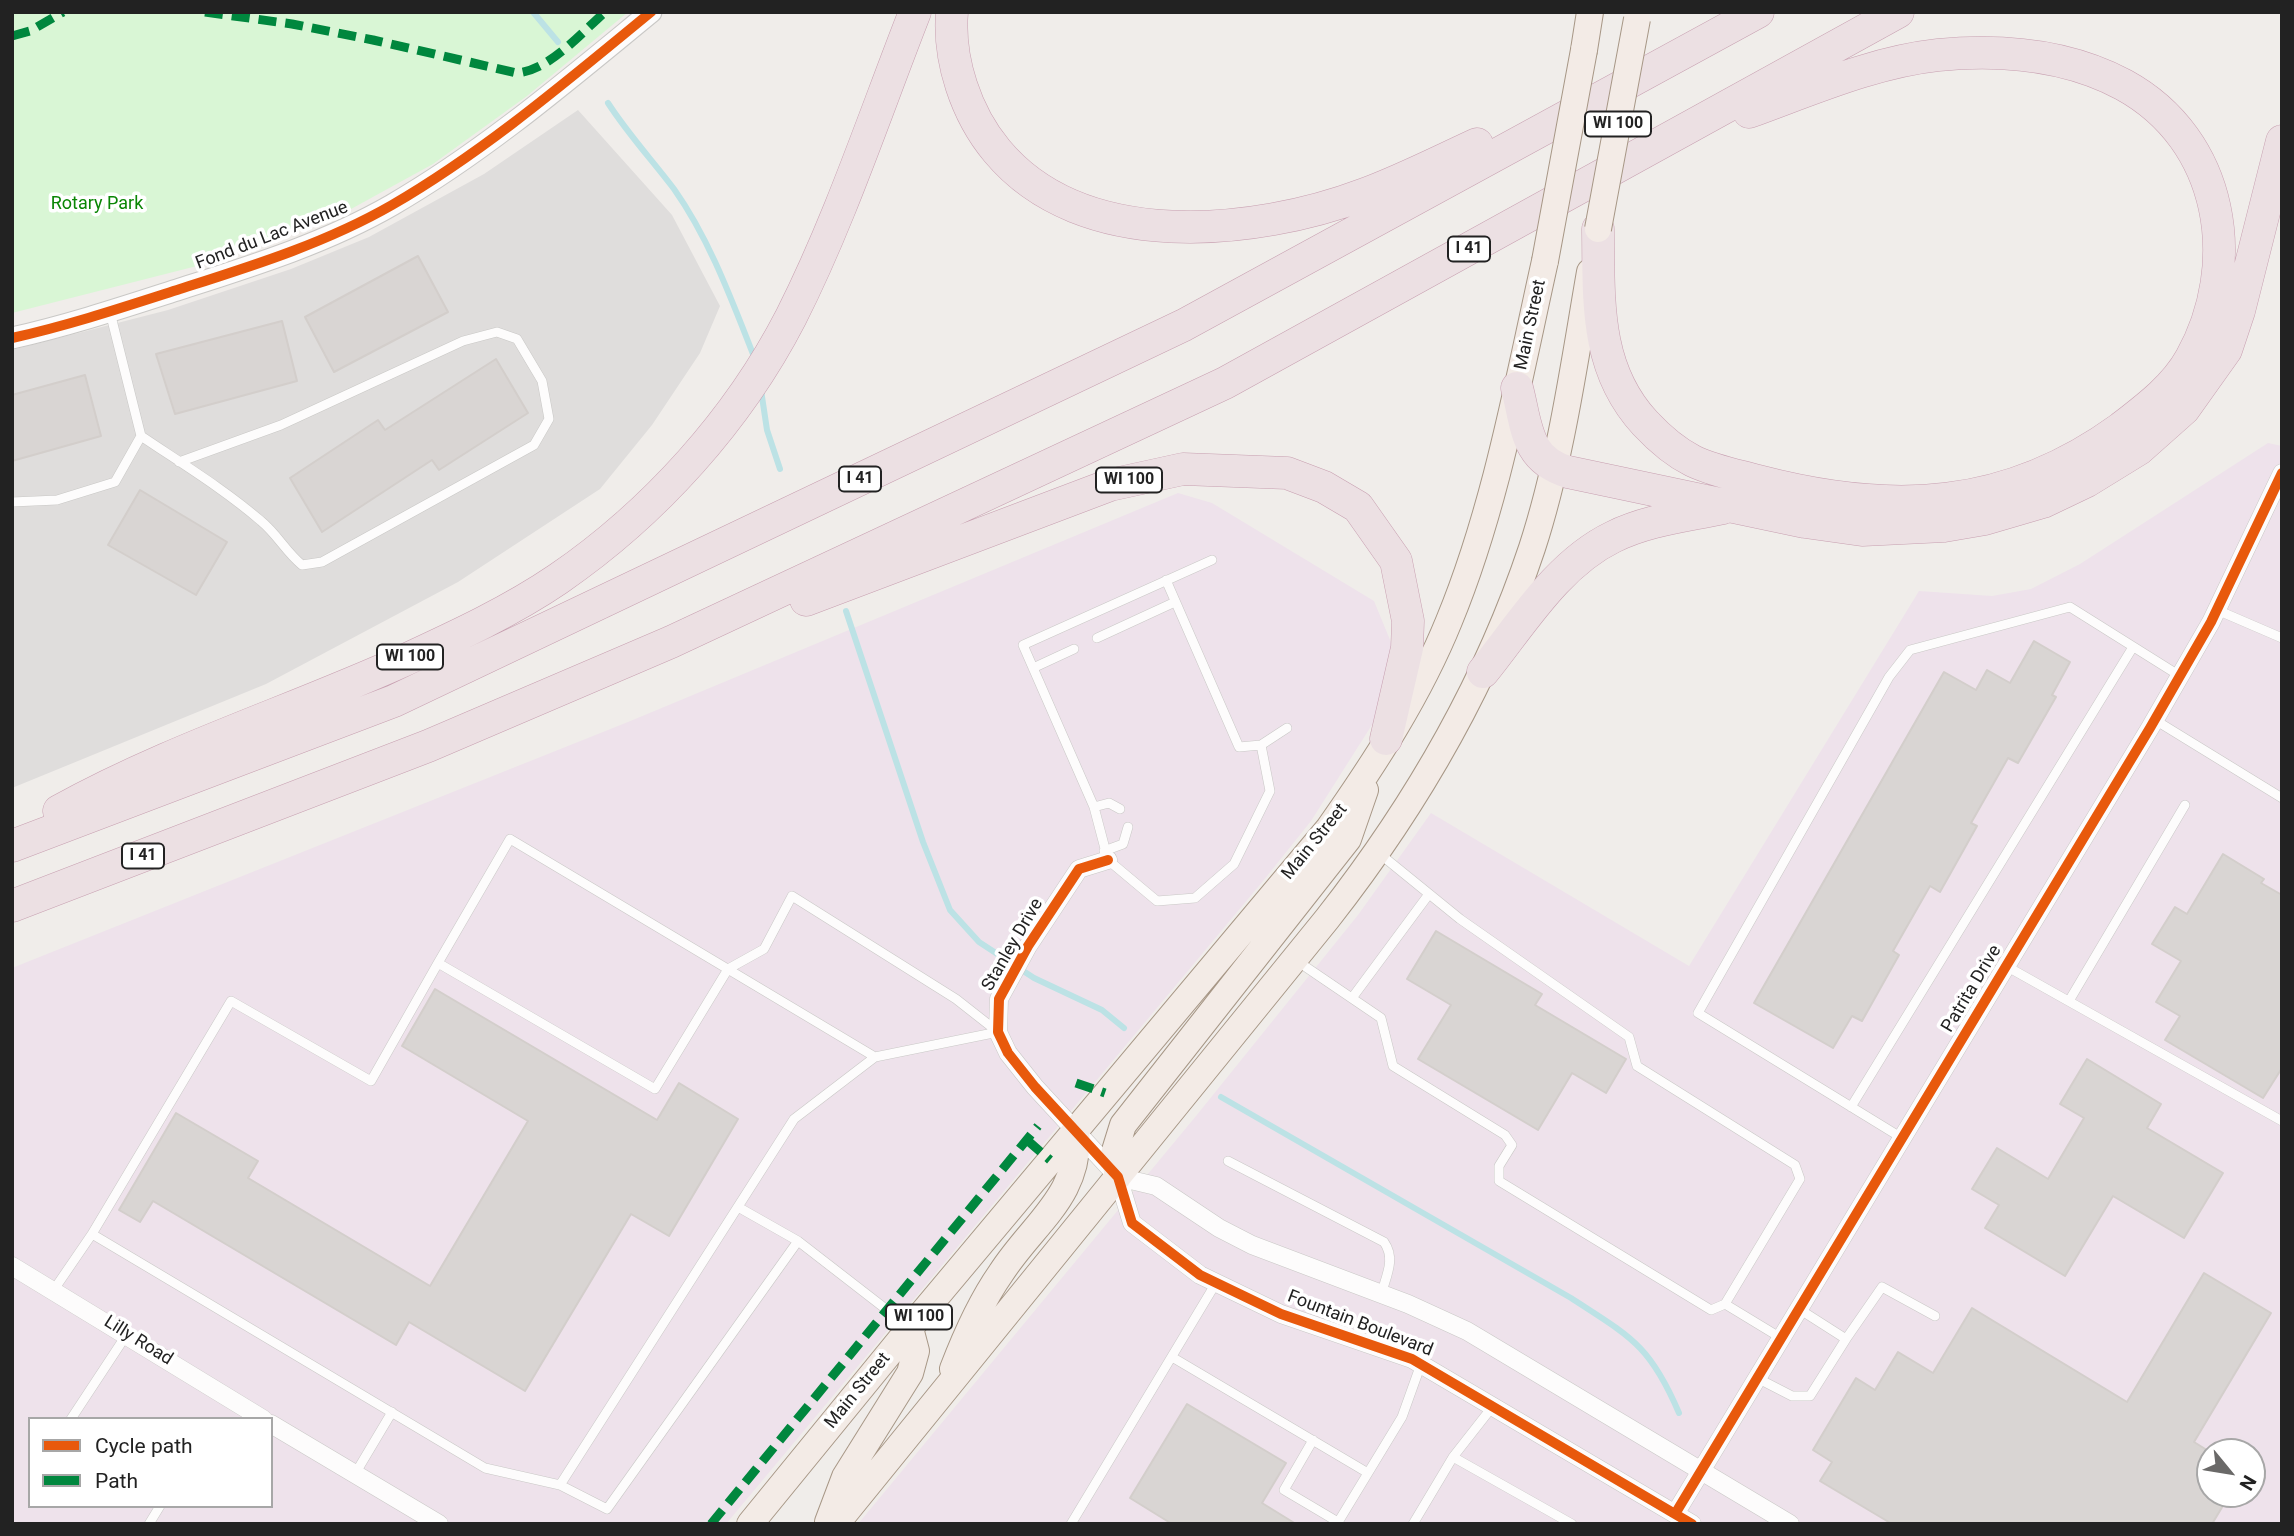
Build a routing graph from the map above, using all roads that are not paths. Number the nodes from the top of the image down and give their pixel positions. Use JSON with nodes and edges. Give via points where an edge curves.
{"nodes":[{"id":1,"x":651,"y":12,"type":"edge"},
{"id":2,"x":915,"y":12,"type":"edge"},
{"id":3,"x":952,"y":12,"type":"edge"},
{"id":4,"x":1590,"y":12,"type":"edge"},
{"id":5,"x":1758,"y":12,"type":"edge"},
{"id":6,"x":1898,"y":12,"type":"edge"},
{"id":7,"x":1637,"y":16,"type":"edge"},
{"id":8,"x":1681,"y":55,"type":"junction"},
{"id":9,"x":2282,"y":141,"type":"edge"},
{"id":10,"x":1662,"y":144,"type":"junction"},
{"id":11,"x":1598,"y":229,"type":"junction"},
{"id":12,"x":110,"y":312,"type":"junction"},
{"id":13,"x":12,"y":338,"type":"edge"},
{"id":14,"x":1517,"y":388,"type":"junction"},
{"id":15,"x":141,"y":436,"type":"junction"},
{"id":16,"x":179,"y":462,"type":"junction"},
{"id":17,"x":1552,"y":467,"type":"junction"},
{"id":18,"x":2282,"y":473,"type":"edge"},
{"id":19,"x":12,"y":502,"type":"edge"},
{"id":20,"x":1735,"y":505,"type":"junction"},
{"id":21,"x":1212,"y":560,"type":"dead end"},
{"id":22,"x":1166,"y":580,"type":"junction"},
{"id":23,"x":1175,"y":601,"type":"junction"},
{"id":24,"x":2217,"y":610,"type":"junction"},
{"id":25,"x":1097,"y":638,"type":"dead end"},
{"id":26,"x":2282,"y":638,"type":"edge"},
{"id":27,"x":671,"y":642,"type":"junction"},
{"id":28,"x":2133,"y":647,"type":"junction"},
{"id":29,"x":1074,"y":649,"type":"dead end"},
{"id":30,"x":1032,"y":668,"type":"junction"},
{"id":31,"x":1483,"y":672,"type":"junction"},
{"id":32,"x":2180,"y":676,"type":"junction"},
{"id":33,"x":2155,"y":720,"type":"junction"},
{"id":34,"x":1287,"y":728,"type":"dead end"},
{"id":35,"x":1387,"y":739,"type":"junction"},
{"id":36,"x":1261,"y":745,"type":"junction"},
{"id":37,"x":1371,"y":768,"type":"junction"},
{"id":38,"x":2282,"y":798,"type":"edge"},
{"id":39,"x":2185,"y":805,"type":"dead end"},
{"id":40,"x":1094,"y":807,"type":"junction"},
{"id":41,"x":1120,"y":809,"type":"dead end"},
{"id":42,"x":1128,"y":827,"type":"dead end"},
{"id":43,"x":12,"y":837,"type":"edge"},
{"id":44,"x":12,"y":846,"type":"edge"},
{"id":45,"x":1378,"y":853,"type":"junction"},
{"id":46,"x":1106,"y":856,"type":"junction"},
{"id":47,"x":1429,"y":894,"type":"junction"},
{"id":48,"x":12,"y":906,"type":"edge"},
{"id":49,"x":1294,"y":959,"type":"junction"},
{"id":50,"x":439,"y":963,"type":"junction"},
{"id":51,"x":2006,"y":966,"type":"junction"},
{"id":52,"x":728,"y":970,"type":"junction"},
{"id":53,"x":1352,"y":998,"type":"junction"},
{"id":54,"x":2068,"y":1001,"type":"junction"},
{"id":55,"x":998,"y":1032,"type":"junction"},
{"id":56,"x":875,"y":1058,"type":"junction"},
{"id":57,"x":1851,"y":1107,"type":"junction"},
{"id":58,"x":2282,"y":1121,"type":"edge"},
{"id":59,"x":1076,"y":1130,"type":"junction"},
{"id":60,"x":1902,"y":1138,"type":"junction"},
{"id":61,"x":1228,"y":1161,"type":"dead end"},
{"id":62,"x":1118,"y":1177,"type":"junction"},
{"id":63,"x":738,"y":1207,"type":"junction"},
{"id":64,"x":92,"y":1234,"type":"junction"},
{"id":65,"x":798,"y":1241,"type":"junction"},
{"id":66,"x":12,"y":1266,"type":"edge"},
{"id":67,"x":1216,"y":1283,"type":"junction"},
{"id":68,"x":53,"y":1291,"type":"junction"},
{"id":69,"x":1381,"y":1295,"type":"junction"},
{"id":70,"x":1725,"y":1304,"type":"junction"},
{"id":71,"x":1799,"y":1309,"type":"junction"},
{"id":72,"x":1935,"y":1316,"type":"dead end"},
{"id":73,"x":910,"y":1328,"type":"junction"},
{"id":74,"x":127,"y":1334,"type":"junction"},
{"id":75,"x":1781,"y":1338,"type":"junction"},
{"id":76,"x":1846,"y":1339,"type":"junction"},
{"id":77,"x":1171,"y":1357,"type":"junction"},
{"id":78,"x":1421,"y":1364,"type":"junction"},
{"id":79,"x":1757,"y":1378,"type":"junction"},
{"id":80,"x":944,"y":1393,"type":"junction"},
{"id":81,"x":1494,"y":1405,"type":"junction"},
{"id":82,"x":392,"y":1412,"type":"junction"},
{"id":83,"x":72,"y":1417,"type":"edge"},
{"id":84,"x":256,"y":1417,"type":"edge"},
{"id":85,"x":273,"y":1428,"type":"edge"},
{"id":86,"x":1313,"y":1440,"type":"junction"},
{"id":87,"x":1453,"y":1457,"type":"junction"},
{"id":88,"x":1702,"y":1469,"type":"junction"},
{"id":89,"x":1368,"y":1473,"type":"junction"},
{"id":90,"x":355,"y":1474,"type":"junction"},
{"id":91,"x":561,"y":1485,"type":"junction"},
{"id":92,"x":159,"y":1508,"type":"edge"},
{"id":93,"x":1672,"y":1519,"type":"edge"},
{"id":94,"x":1075,"y":1522,"type":"edge"},
{"id":95,"x":1338,"y":1523,"type":"edge"},
{"id":96,"x":149,"y":1524,"type":"edge"},
{"id":97,"x":439,"y":1524,"type":"edge"},
{"id":98,"x":750,"y":1524,"type":"edge"},
{"id":99,"x":828,"y":1524,"type":"edge"},
{"id":100,"x":836,"y":1524,"type":"edge"},
{"id":101,"x":1413,"y":1524,"type":"edge"},
{"id":102,"x":1572,"y":1524,"type":"edge"},
{"id":103,"x":1692,"y":1524,"type":"edge"},
{"id":104,"x":1790,"y":1524,"type":"edge"}],
"edges":[{"from":1,"to":12,"type":"street","name":"Fond du Lac Avenue","via":[[496,137],[389,207],[306,246]]},
{"from":2,"to":43,"type":"highway","number":"WI 100","via":[[820,254],[789,320],[724,421],[665,489],[611,539],[558,579],[488,620],[111,782]]},
{"from":3,"to":8,"type":"highway","via":[[954,60],[971,109],[985,137],[1004,159],[1045,192],[1076,208],[1174,227],[1272,219],[1365,194]]},
{"from":4,"to":14,"type":"main road","name":"Main Street","number":"WI 100","bridge":true},
{"from":5,"to":8,"type":"highway","number":"I 41"},
{"from":6,"to":10,"type":"highway","number":"I 41"},
{"from":7,"to":11,"type":"main road","number":"WI 100","bridge":true},
{"from":8,"to":44,"type":"highway","number":"I 41","via":[[1184,325],[419,689]]},
{"from":9,"to":20,"type":"highway","via":[[2226,350],[2183,409],[2140,449],[2043,502],[1944,526],[1862,530]]},
{"from":10,"to":11,"type":"highway","via":[[1871,69],[1934,56],[2020,55],[2074,65],[2127,87],[2167,119],[2193,153],[2213,195],[2220,231],[2211,314],[2191,358],[2168,388],[2090,451],[2016,484],[1954,500],[1872,502],[1717,470],[1690,460],[1657,436],[1624,396],[1602,342]]},
{"from":10,"to":27,"type":"highway","number":"I 41","via":[[1225,383]]},
{"from":11,"to":17,"type":"main road","number":"WI 100"},
{"from":12,"to":13,"type":"street","name":"Fond du Lac Avenue"},
{"from":12,"to":15,"type":"lane"},
{"from":14,"to":17,"type":"highway","via":[[1533,448]]},
{"from":14,"to":35,"type":"main road","name":"Main Street","number":"WI 100","via":[[1476,545],[1449,621]]},
{"from":15,"to":16,"type":"lane"},
{"from":15,"to":19,"type":"lane","via":[[115,482],[57,500]]},
{"from":16,"to":16,"type":"lane","via":[[249,510],[302,565],[322,562],[534,445],[549,419],[542,381],[517,339],[496,332],[463,341],[281,425]]},
{"from":17,"to":20,"type":"highway"},
{"from":17,"to":31,"type":"main road","number":"WI 100","via":[[1532,547]]},
{"from":18,"to":24,"type":"street","name":"Patrita Drive"},
{"from":20,"to":31,"type":"highway","via":[[1648,524],[1600,544],[1563,573]]},
{"from":21,"to":22,"type":"lane"},
{"from":22,"to":23,"type":"lane"},
{"from":22,"to":30,"type":"lane","via":[[1023,645]]},
{"from":23,"to":25,"type":"lane"},
{"from":23,"to":36,"type":"lane","via":[[1238,747]]},
{"from":24,"to":26,"type":"lane"},
{"from":24,"to":32,"type":"street","name":"Patrita Drive"},
{"from":27,"to":35,"type":"highway","number":"WI 100","via":[[791,606],[1110,485],[1183,469],[1287,473],[1358,507],[1396,561],[1408,621],[1407,648]]},
{"from":27,"to":48,"type":"highway","number":"I 41","via":[[428,746]]},
{"from":28,"to":32,"type":"lane"},
{"from":28,"to":57,"type":"lane"},
{"from":28,"to":57,"type":"lane","via":[[2070,607],[1910,650],[1889,677],[1698,1013]]},
{"from":29,"to":30,"type":"lane"},
{"from":30,"to":40,"type":"lane"},
{"from":31,"to":45,"type":"main road","number":"WI 100","via":[[1433,768]]},
{"from":32,"to":33,"type":"street","name":"Patrita Drive"},
{"from":33,"to":38,"type":"lane"},
{"from":33,"to":51,"type":"street","name":"Patrita Drive"},
{"from":34,"to":36,"type":"lane"},
{"from":35,"to":37,"type":"main road","name":"Main Street","number":"WI 100"},
{"from":36,"to":46,"type":"lane","via":[[1270,791],[1234,864],[1195,898],[1157,901]]},
{"from":37,"to":59,"type":"main road","name":"Main Street","number":"WI 100","via":[[1329,828]]},
{"from":37,"to":62,"type":"main road","via":[[1348,839],[1123,1125],[1114,1154]]},
{"from":39,"to":54,"type":"lane"},
{"from":40,"to":41,"type":"lane","via":[[1109,803]]},
{"from":40,"to":46,"type":"lane"},
{"from":42,"to":46,"type":"lane","via":[[1123,844]]},
{"from":45,"to":47,"type":"lane"},
{"from":45,"to":49,"type":"main road","number":"WI 100"},
{"from":46,"to":55,"type":"street","name":"Stanley Drive","via":[[1079,869],[1028,946],[1004,988],[997,1012]]},
{"from":47,"to":53,"type":"lane"},
{"from":47,"to":70,"type":"lane","via":[[1629,1037],[1637,1066],[1795,1165],[1800,1179]]},
{"from":49,"to":53,"type":"lane"},
{"from":49,"to":62,"type":"main road","number":"WI 100"},
{"from":50,"to":52,"type":"lane","via":[[655,1089]]},
{"from":50,"to":52,"type":"lane","via":[[510,839]]},
{"from":50,"to":64,"type":"lane","via":[[371,1081],[231,1001]]},
{"from":51,"to":54,"type":"lane"},
{"from":51,"to":60,"type":"street","name":"Patrita Drive"},
{"from":52,"to":55,"type":"lane","via":[[764,949],[792,896],[956,999]]},
{"from":52,"to":56,"type":"lane"},
{"from":53,"to":70,"type":"lane","via":[[1381,1018],[1393,1066],[1505,1135],[1512,1145],[1499,1166],[1499,1181],[1711,1310]]},
{"from":54,"to":58,"type":"lane"},
{"from":55,"to":56,"type":"lane"},
{"from":55,"to":59,"type":"street","via":[[1008,1053]]},
{"from":56,"to":63,"type":"lane","via":[[794,1119]]},
{"from":57,"to":60,"type":"lane"},
{"from":59,"to":62,"type":"street"},
{"from":59,"to":73,"type":"main road","name":"Main Street","number":"WI 100"},
{"from":59,"to":80,"type":"main road","via":[[1078,1153],[1071,1180],[1001,1272],[970,1325]]},
{"from":60,"to":71,"type":"street","name":"Patrita Drive"},
{"from":61,"to":69,"type":"lane","via":[[1384,1242],[1391,1263]]},
{"from":62,"to":67,"type":"street","name":"Fountain Boulevard","via":[[1132,1223]]},
{"from":62,"to":69,"type":"street","name":"Fountain Boulevard","via":[[1156,1186],[1252,1245]]},
{"from":62,"to":80,"type":"main road","number":"WI 100"},
{"from":63,"to":65,"type":"lane"},
{"from":63,"to":91,"type":"lane"},
{"from":64,"to":68,"type":"lane"},
{"from":64,"to":82,"type":"lane"},
{"from":65,"to":73,"type":"lane"},
{"from":65,"to":91,"type":"lane","via":[[607,1509]]},
{"from":66,"to":68,"type":"street","name":"Lilly Road"},
{"from":67,"to":77,"type":"lane"},
{"from":67,"to":78,"type":"street","name":"Fountain Boulevard","via":[[1281,1314]]},
{"from":68,"to":74,"type":"street","name":"Lilly Road"},
{"from":69,"to":88,"type":"street","name":"Fountain Boulevard","via":[[1507,1352]]},
{"from":70,"to":75,"type":"lane"},
{"from":71,"to":75,"type":"street","name":"Patrita Drive"},
{"from":71,"to":76,"type":"lane"},
{"from":72,"to":76,"type":"lane","via":[[1882,1287]]},
{"from":73,"to":98,"type":"main road","name":"Main Street","number":"WI 100"},
{"from":73,"to":99,"type":"main road","via":[[916,1351],[910,1373],[845,1477]]},
{"from":74,"to":83,"type":"lane"},
{"from":74,"to":84,"type":"street","name":"Lilly Road"},
{"from":75,"to":79,"type":"street","name":"Patrita Drive"},
{"from":76,"to":79,"type":"lane","via":[[1810,1396],[1792,1395]]},
{"from":77,"to":86,"type":"lane"},
{"from":77,"to":94,"type":"lane"},
{"from":78,"to":81,"type":"street","name":"Fountain Boulevard"},
{"from":78,"to":89,"type":"lane","via":[[1402,1417]]},
{"from":79,"to":88,"type":"street","name":"Patrita Drive"},
{"from":80,"to":100,"type":"main road","number":"WI 100"},
{"from":81,"to":87,"type":"lane"},
{"from":81,"to":93,"type":"street","name":"Fountain Boulevard"},
{"from":82,"to":90,"type":"lane"},
{"from":82,"to":91,"type":"lane","via":[[485,1468]]},
{"from":85,"to":90,"type":"street","name":"Lilly Road"},
{"from":86,"to":89,"type":"lane"},
{"from":86,"to":95,"type":"lane","via":[[1283,1490]]},
{"from":87,"to":101,"type":"lane"},
{"from":87,"to":102,"type":"lane"},
{"from":88,"to":93,"type":"street","name":"Patrita Drive"},
{"from":88,"to":104,"type":"street","name":"Fountain Boulevard"},
{"from":89,"to":95,"type":"lane"},
{"from":90,"to":97,"type":"street","name":"Lilly Road"},
{"from":92,"to":96,"type":"lane"},
{"from":93,"to":103,"type":"street","name":"Fountain Boulevard"}]}
